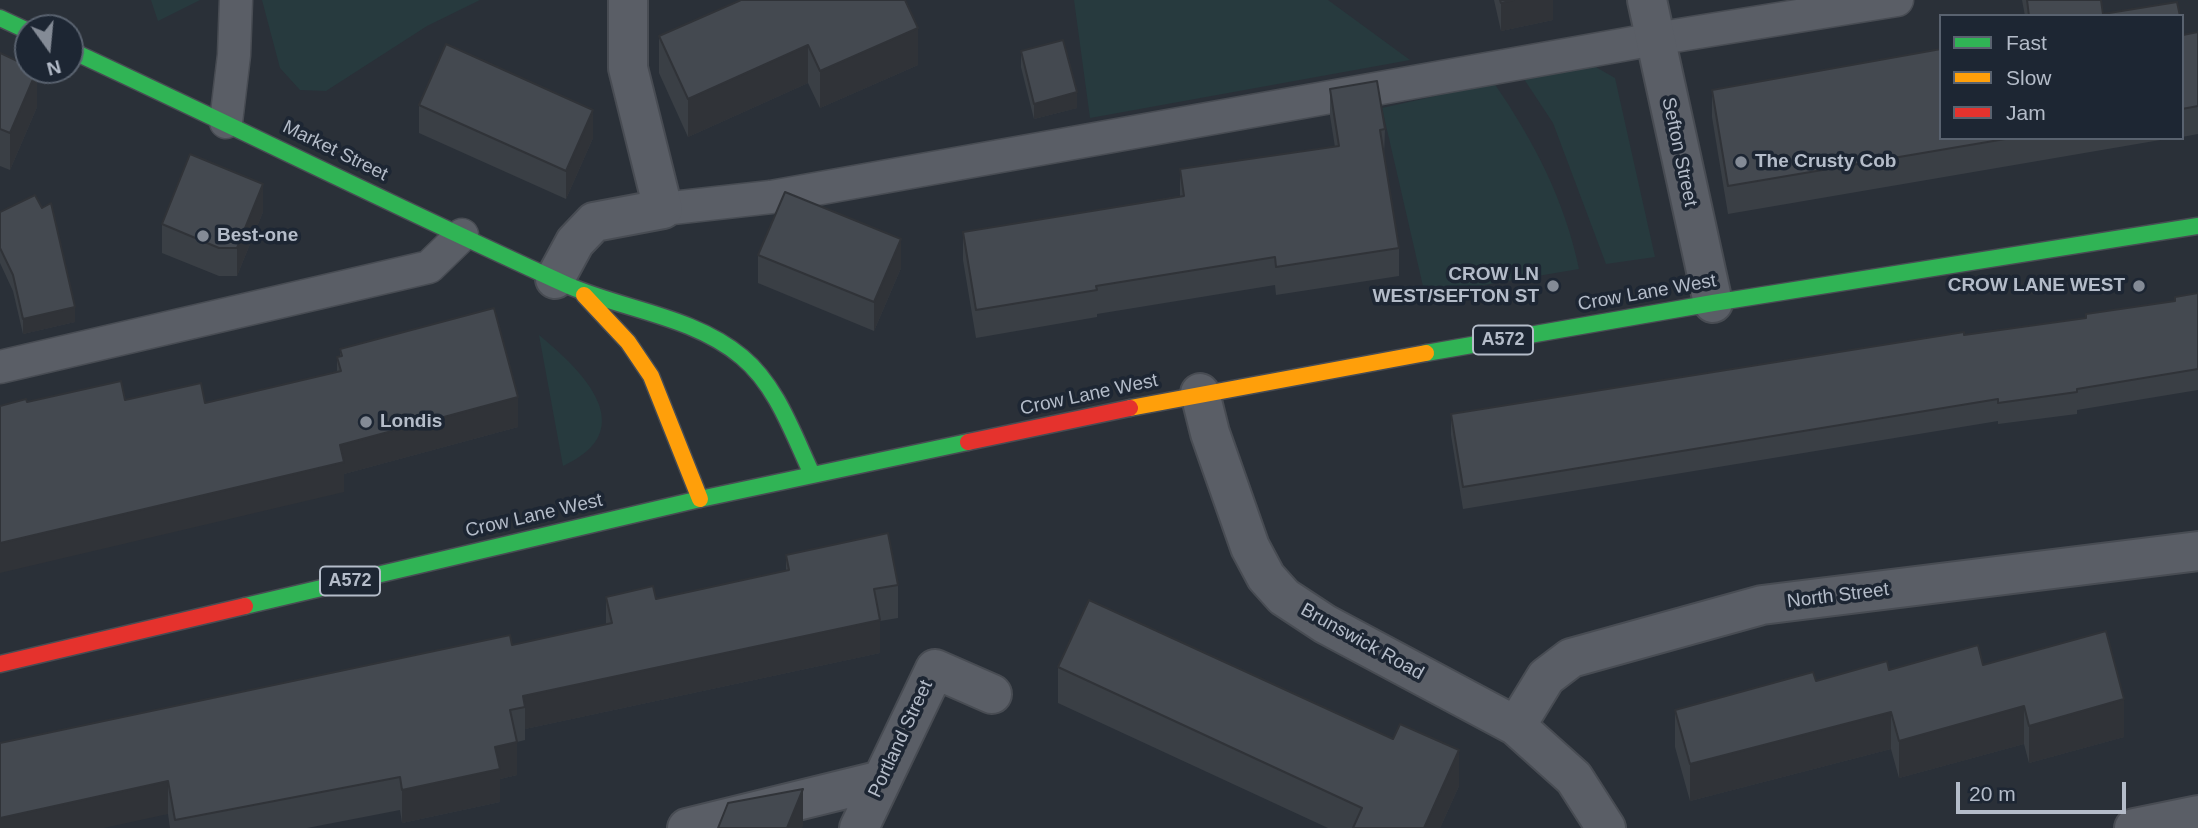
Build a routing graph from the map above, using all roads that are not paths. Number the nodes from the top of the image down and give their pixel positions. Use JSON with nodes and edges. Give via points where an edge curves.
{"nodes":[{"id":1,"x":236,"y":0,"type":"edge"},
{"id":2,"x":628,"y":0,"type":"edge"},
{"id":3,"x":1647,"y":0,"type":"edge"},
{"id":4,"x":1897,"y":0,"type":"edge"},
{"id":5,"x":1654,"y":39,"type":"junction"},
{"id":6,"x":84,"y":56,"type":"edge"},
{"id":7,"x":226,"y":122,"type":"junction"},
{"id":8,"x":663,"y":209,"type":"junction"},
{"id":9,"x":2198,"y":226,"type":"edge"},
{"id":10,"x":462,"y":235,"type":"junction"},
{"id":11,"x":567,"y":285,"type":"junction"},
{"id":12,"x":1713,"y":303,"type":"junction"},
{"id":13,"x":0,"y":368,"type":"edge"},
{"id":14,"x":1200,"y":393,"type":"junction"},
{"id":15,"x":813,"y":474,"type":"junction"},
{"id":16,"x":700,"y":499,"type":"junction"},
{"id":17,"x":2198,"y":551,"type":"edge"},
{"id":18,"x":0,"y":664,"type":"edge"},
{"id":19,"x":992,"y":694,"type":"dead end"},
{"id":20,"x":1516,"y":726,"type":"junction"},
{"id":21,"x":882,"y":780,"type":"junction"},
{"id":22,"x":2198,"y":815,"type":"edge"},
{"id":23,"x":687,"y":828,"type":"edge"},
{"id":24,"x":859,"y":828,"type":"edge"},
{"id":25,"x":1606,"y":828,"type":"edge"},
{"id":26,"x":2134,"y":828,"type":"edge"},
{"id":27,"x":2140,"y":828,"type":"edge"}],
"edges":[{"from":1,"to":7,"type":"lane"},
{"from":2,"to":8,"type":"street","via":[[628,68]]},
{"from":3,"to":5,"type":"street","name":"Sefton Street"},
{"from":4,"to":5,"type":"lane"},
{"from":5,"to":8,"type":"lane","via":[[771,197]]},
{"from":5,"to":12,"type":"street","name":"Sefton Street"},
{"from":6,"to":7,"type":"main road","name":"Market Street"},
{"from":7,"to":10,"type":"main road","name":"Market Street"},
{"from":8,"to":11,"type":"street","via":[[594,222],[575,242]]},
{"from":9,"to":12,"type":"main road","name":"Crow Lane West","number":"A572"},
{"from":10,"to":11,"type":"main road","name":"Market Street"},
{"from":10,"to":13,"type":"lane","via":[[429,267]]},
{"from":11,"to":15,"type":"main road","name":"Market Street","via":[[693,329],[740,355],[777,402]]},
{"from":11,"to":16,"type":"main road","name":"Market Street","via":[[621,332],[641,360],[659,392]]},
{"from":12,"to":14,"type":"main road","name":"Crow Lane West","number":"A572"},
{"from":14,"to":15,"type":"main road","name":"Crow Lane West","number":"A572"},
{"from":14,"to":20,"type":"street","name":"Brunswick Road","via":[[1250,547],[1266,577],[1284,597],[1325,624]]},
{"from":15,"to":16,"type":"main road","name":"Crow Lane West","number":"A572"},
{"from":16,"to":18,"type":"main road","name":"Crow Lane West","number":"A572"},
{"from":17,"to":20,"type":"street","name":"North Street","via":[[1762,605],[1572,658],[1546,677]]},
{"from":19,"to":21,"type":"street","name":"Portland Street","via":[[935,669]]},
{"from":20,"to":25,"type":"street","name":"Brunswick Road","via":[[1574,778]]},
{"from":21,"to":23,"type":"street"},
{"from":21,"to":24,"type":"street","name":"Portland Street"},
{"from":22,"to":27,"type":"street"},
{"from":26,"to":27,"type":"street"}]}
